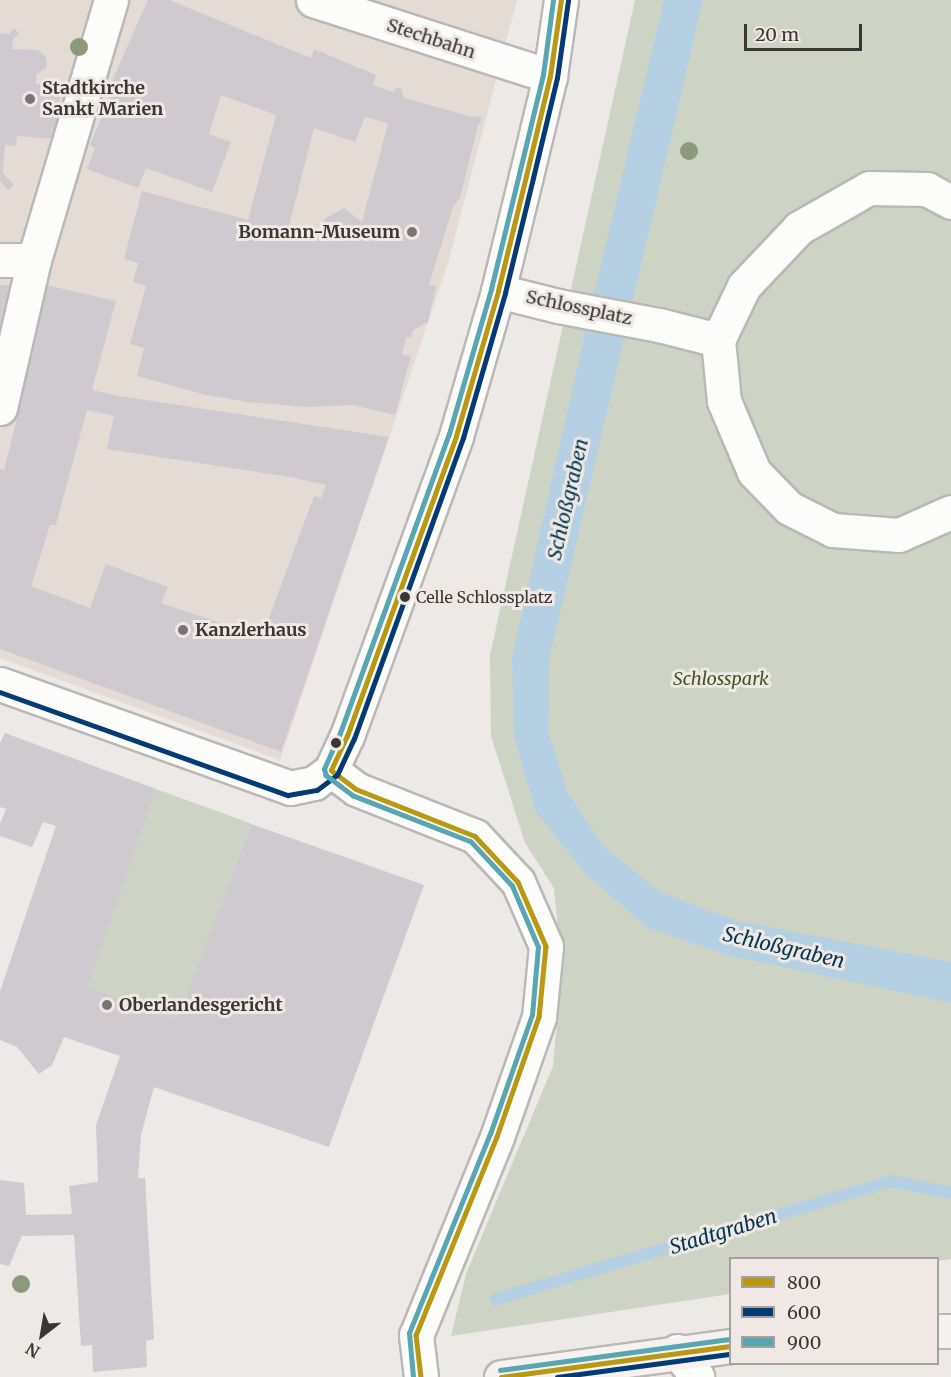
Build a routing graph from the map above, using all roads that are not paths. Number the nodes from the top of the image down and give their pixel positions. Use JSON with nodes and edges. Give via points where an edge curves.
{"nodes":[{"id":1,"x":111,"y":0,"type":"edge"},
{"id":2,"x":313,"y":0,"type":"edge"},
{"id":3,"x":561,"y":0,"type":"edge"},
{"id":4,"x":550,"y":76,"type":"junction"},
{"id":5,"x":951,"y":202,"type":"edge"},
{"id":6,"x":0,"y":260,"type":"edge"},
{"id":7,"x":34,"y":260,"type":"junction"},
{"id":8,"x":498,"y":291,"type":"junction"},
{"id":9,"x":718,"y":340,"type":"junction"},
{"id":10,"x":0,"y":408,"type":"edge"},
{"id":11,"x":951,"y":512,"type":"edge"},
{"id":12,"x":0,"y":684,"type":"edge"},
{"id":13,"x":331,"y":770,"type":"junction"},
{"id":14,"x":729,"y":1346,"type":"edge"},
{"id":15,"x":677,"y":1351,"type":"junction"},
{"id":16,"x":421,"y":1377,"type":"edge"},
{"id":17,"x":501,"y":1377,"type":"edge"},
{"id":18,"x":697,"y":1377,"type":"edge"}],
"edges":[{"from":1,"to":7,"type":"street"},
{"from":2,"to":4,"type":"street","name":"Stechbahn"},
{"from":3,"to":4,"type":"street"},
{"from":4,"to":8,"type":"street"},
{"from":5,"to":9,"type":"street","via":[[927,189],[869,188],[799,228],[744,286]]},
{"from":6,"to":7,"type":"street"},
{"from":7,"to":10,"type":"street"},
{"from":8,"to":9,"type":"street","name":"Schlossplatz"},
{"from":8,"to":13,"type":"street","via":[[456,436],[347,736]]},
{"from":9,"to":11,"type":"street","via":[[724,401],[754,472],[789,508],[833,530],[899,535]]},
{"from":12,"to":13,"type":"street","via":[[290,788],[314,783]]},
{"from":13,"to":16,"type":"street","via":[[356,789],[475,836],[518,882],[546,946],[539,1017],[497,1137],[416,1335]]},
{"from":14,"to":15,"type":"main road"},
{"from":15,"to":17,"type":"main road"},
{"from":15,"to":18,"type":"street"}]}
